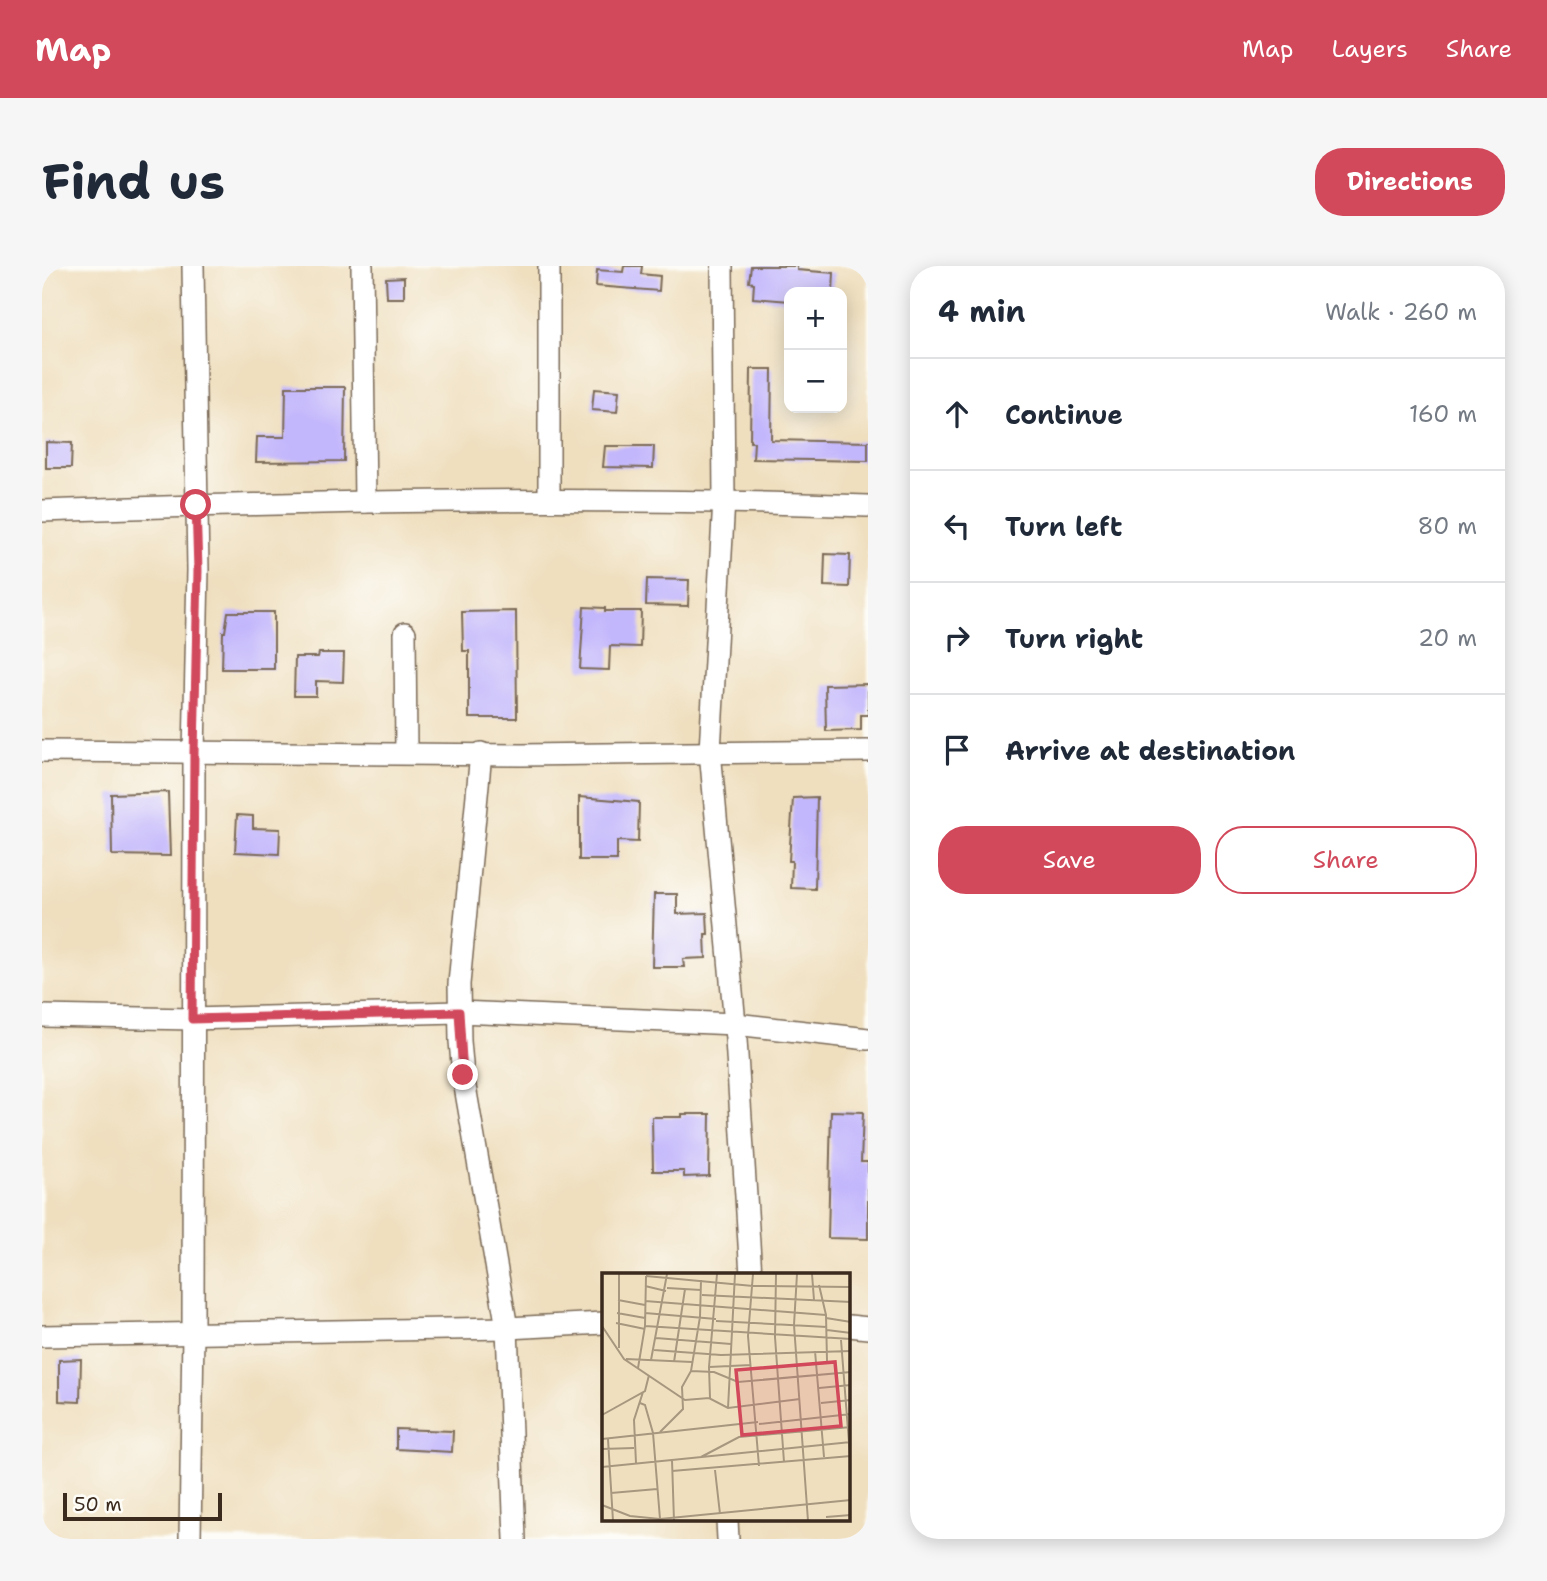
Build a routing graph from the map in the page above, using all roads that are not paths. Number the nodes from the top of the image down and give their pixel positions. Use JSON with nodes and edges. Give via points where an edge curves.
{"nodes":[{"id":1,"x":193,"y":266,"type":"edge"},
{"id":2,"x":362,"y":266,"type":"edge"},
{"id":3,"x":549,"y":266,"type":"edge"},
{"id":4,"x":722,"y":266,"type":"edge"},
{"id":5,"x":549,"y":500,"type":"junction"},
{"id":6,"x":724,"y":500,"type":"junction"},
{"id":7,"x":365,"y":502,"type":"junction"},
{"id":8,"x":196,"y":505,"type":"junction"},
{"id":9,"x":868,"y":506,"type":"edge"},
{"id":10,"x":42,"y":511,"type":"edge"},
{"id":11,"x":405,"y":633,"type":"dead end"},
{"id":12,"x":42,"y":751,"type":"edge"},
{"id":13,"x":710,"y":751,"type":"junction"},
{"id":14,"x":868,"y":751,"type":"edge"},
{"id":15,"x":194,"y":753,"type":"junction"},
{"id":16,"x":406,"y":753,"type":"junction"},
{"id":17,"x":481,"y":753,"type":"junction"},
{"id":18,"x":459,"y":1012,"type":"junction"},
{"id":19,"x":42,"y":1016,"type":"edge"},
{"id":20,"x":192,"y":1019,"type":"junction"},
{"id":21,"x":735,"y":1024,"type":"junction"},
{"id":22,"x":868,"y":1039,"type":"edge"},
{"id":23,"x":751,"y":1273,"type":"edge"},
{"id":24,"x":602,"y":1323,"type":"edge"},
{"id":25,"x":850,"y":1326,"type":"edge"},
{"id":26,"x":507,"y":1328,"type":"junction"},
{"id":27,"x":868,"y":1328,"type":"edge"},
{"id":28,"x":193,"y":1332,"type":"junction"},
{"id":29,"x":42,"y":1336,"type":"edge"},
{"id":30,"x":190,"y":1539,"type":"edge"},
{"id":31,"x":515,"y":1539,"type":"edge"}],
"edges":[{"from":1,"to":8,"type":"street"},
{"from":2,"to":7,"type":"street"},
{"from":3,"to":5,"type":"street"},
{"from":4,"to":6,"type":"street"},
{"from":5,"to":6,"type":"street"},
{"from":5,"to":7,"type":"street"},
{"from":6,"to":9,"type":"street"},
{"from":6,"to":13,"type":"street"},
{"from":7,"to":8,"type":"street"},
{"from":8,"to":10,"type":"street"},
{"from":8,"to":15,"type":"street"},
{"from":11,"to":16,"type":"street"},
{"from":12,"to":15,"type":"street"},
{"from":13,"to":14,"type":"street"},
{"from":13,"to":17,"type":"street"},
{"from":13,"to":21,"type":"street"},
{"from":15,"to":16,"type":"street"},
{"from":15,"to":20,"type":"street"},
{"from":16,"to":17,"type":"street"},
{"from":17,"to":18,"type":"street"},
{"from":18,"to":20,"type":"street"},
{"from":18,"to":21,"type":"street"},
{"from":18,"to":26,"type":"street","via":[[463,1075]]},
{"from":19,"to":20,"type":"street"},
{"from":20,"to":28,"type":"street"},
{"from":21,"to":22,"type":"street"},
{"from":21,"to":23,"type":"street"},
{"from":24,"to":26,"type":"street"},
{"from":25,"to":27,"type":"street"},
{"from":26,"to":28,"type":"street"},
{"from":26,"to":31,"type":"street"},
{"from":28,"to":29,"type":"street"},
{"from":28,"to":30,"type":"street"}]}
